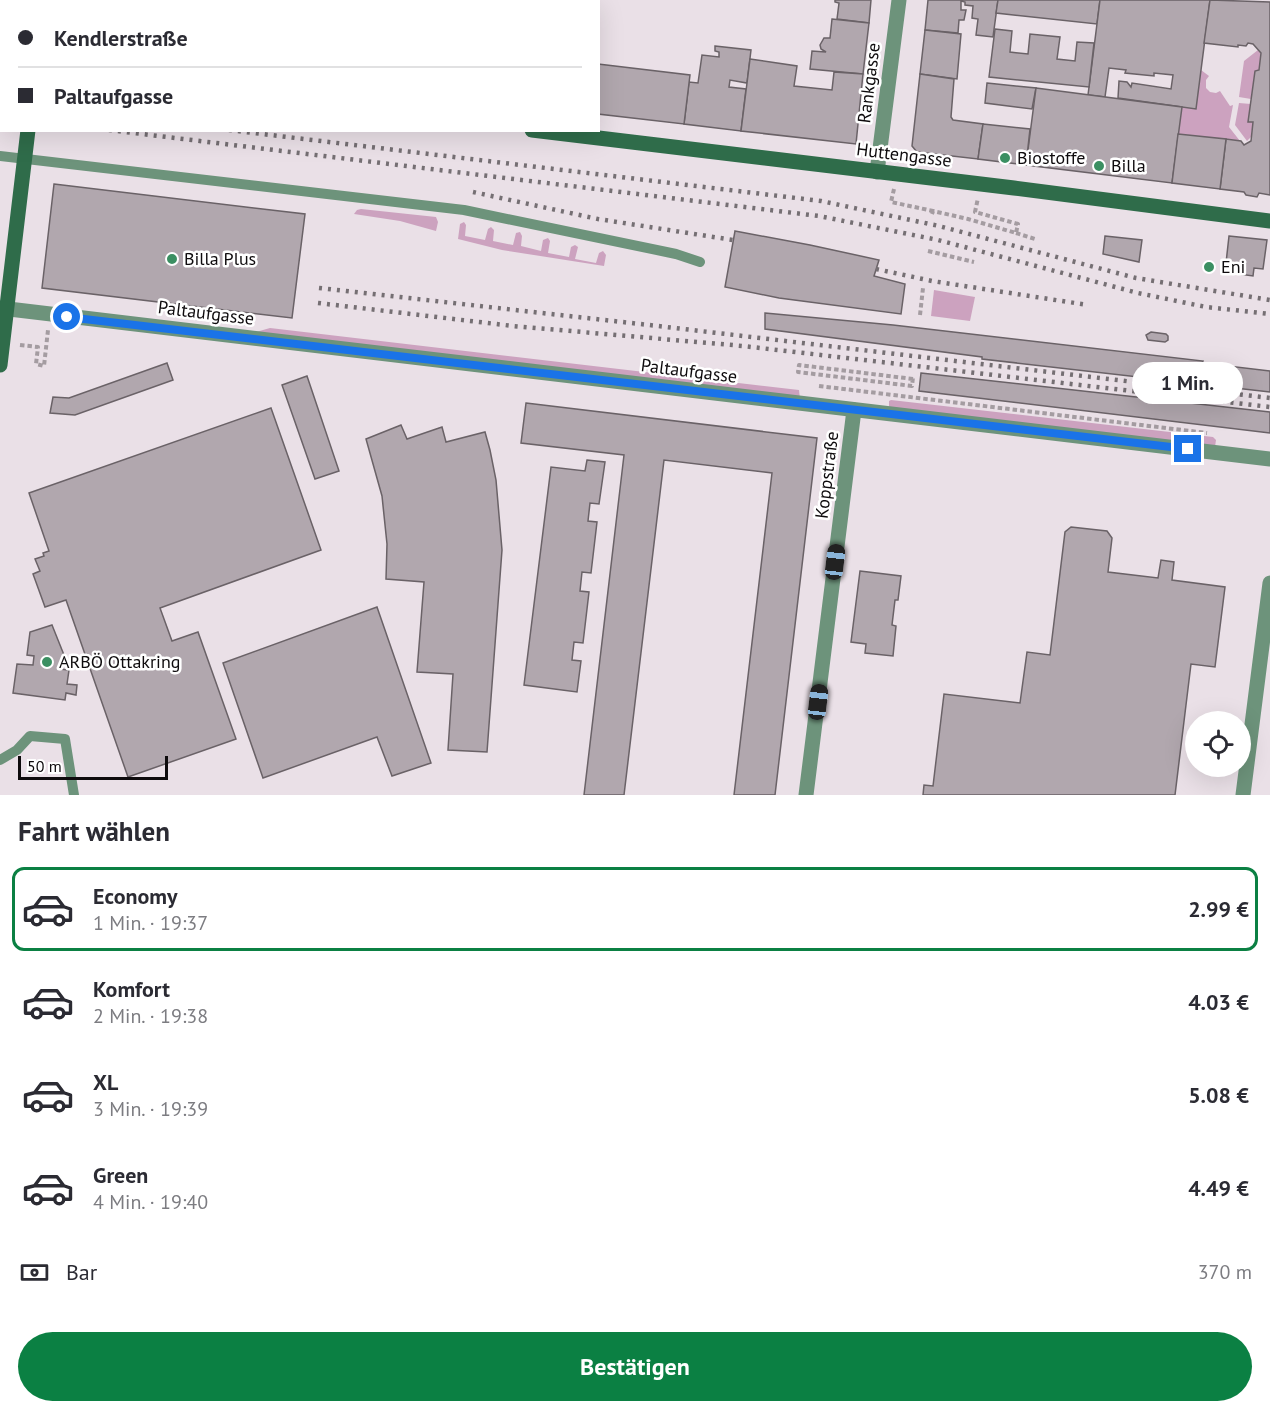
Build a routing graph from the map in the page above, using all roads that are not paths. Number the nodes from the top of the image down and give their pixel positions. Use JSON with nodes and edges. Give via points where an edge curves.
{"nodes":[{"id":1,"x":899,"y":0,"type":"edge"},
{"id":2,"x":28,"y":132,"type":"edge"},
{"id":3,"x":548,"y":132,"type":"edge"},
{"id":4,"x":0,"y":156,"type":"edge"},
{"id":5,"x":877,"y":172,"type":"junction"},
{"id":6,"x":1270,"y":221,"type":"edge"},
{"id":7,"x":700,"y":262,"type":"dead end"},
{"id":8,"x":0,"y":308,"type":"edge"},
{"id":9,"x":0,"y":365,"type":"edge"},
{"id":10,"x":855,"y":410,"type":"junction"},
{"id":11,"x":1270,"y":459,"type":"edge"},
{"id":12,"x":1270,"y":584,"type":"edge"},
{"id":13,"x":0,"y":760,"type":"edge"},
{"id":14,"x":74,"y":795,"type":"edge"},
{"id":15,"x":806,"y":795,"type":"edge"},
{"id":16,"x":1243,"y":795,"type":"edge"}],
"edges":[{"from":1,"to":5,"type":"street","name":"Rankgasse"},
{"from":2,"to":9,"type":"street","bridge":true},
{"from":3,"to":5,"type":"street","name":"Huttengasse"},
{"from":4,"to":7,"type":"lane","via":[[464,210]]},
{"from":5,"to":6,"type":"street","name":"Huttengasse"},
{"from":8,"to":10,"type":"street","name":"Paltaufgasse"},
{"from":10,"to":11,"type":"street","name":"Paltaufgasse"},
{"from":10,"to":15,"type":"street","name":"Koppstraße"},
{"from":12,"to":16,"type":"street"},
{"from":13,"to":14,"type":"lane","via":[[30,736],[65,739]]}]}
